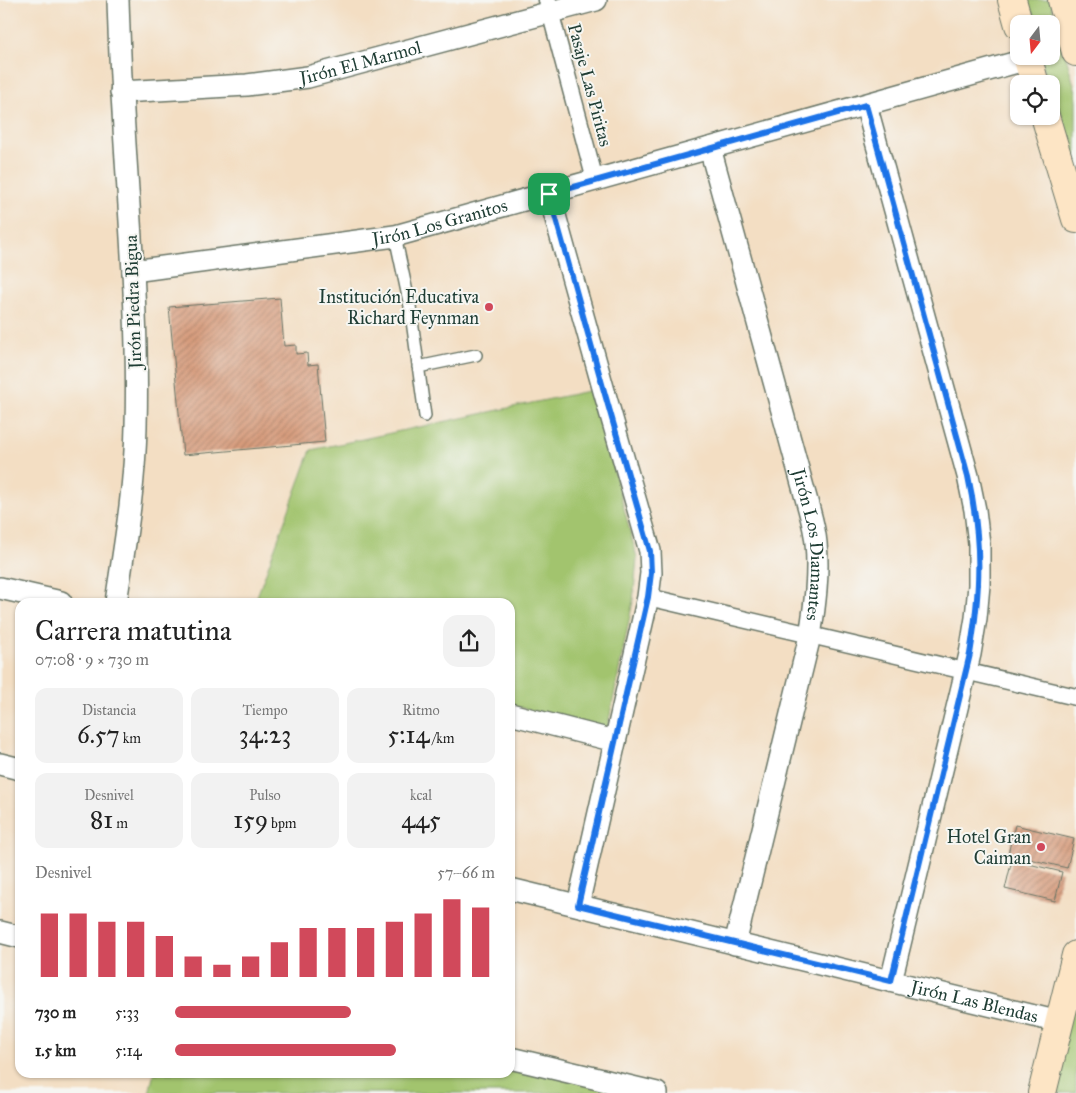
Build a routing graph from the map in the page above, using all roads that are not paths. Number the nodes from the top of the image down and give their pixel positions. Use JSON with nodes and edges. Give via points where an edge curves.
{"nodes":[{"id":1,"x":118,"y":0,"type":"edge"},
{"id":2,"x":596,"y":0,"type":"edge"},
{"id":3,"x":1012,"y":0,"type":"edge"},
{"id":4,"x":1062,"y":0,"type":"edge"},
{"id":5,"x":549,"y":6,"type":"edge"},
{"id":6,"x":1016,"y":15,"type":"edge"},
{"id":7,"x":1076,"y":52,"type":"edge"},
{"id":8,"x":1030,"y":66,"type":"edge"},
{"id":9,"x":121,"y":92,"type":"junction"},
{"id":10,"x":866,"y":105,"type":"junction"},
{"id":11,"x":1048,"y":125,"type":"edge"},
{"id":12,"x":710,"y":148,"type":"junction"},
{"id":13,"x":595,"y":180,"type":"junction"},
{"id":14,"x":549,"y":194,"type":"junction"},
{"id":15,"x":1076,"y":219,"type":"edge"},
{"id":16,"x":396,"y":236,"type":"junction"},
{"id":17,"x":133,"y":271,"type":"junction"},
{"id":18,"x":476,"y":354,"type":"dead end"},
{"id":19,"x":418,"y":367,"type":"junction"},
{"id":20,"x":425,"y":416,"type":"dead end"},
{"id":21,"x":0,"y":588,"type":"edge"},
{"id":22,"x":648,"y":597,"type":"junction"},
{"id":23,"x":43,"y":598,"type":"edge"},
{"id":24,"x":117,"y":598,"type":"edge"},
{"id":25,"x":810,"y":636,"type":"junction"},
{"id":26,"x":966,"y":671,"type":"junction"},
{"id":27,"x":1076,"y":697,"type":"edge"},
{"id":28,"x":515,"y":715,"type":"edge"},
{"id":29,"x":615,"y":741,"type":"junction"},
{"id":30,"x":0,"y":764,"type":"edge"},
{"id":31,"x":15,"y":768,"type":"edge"},
{"id":32,"x":515,"y":890,"type":"edge"},
{"id":33,"x":578,"y":905,"type":"junction"},
{"id":34,"x":0,"y":932,"type":"edge"},
{"id":35,"x":15,"y":936,"type":"edge"},
{"id":36,"x":735,"y":944,"type":"junction"},
{"id":37,"x":1076,"y":954,"type":"edge"},
{"id":38,"x":891,"y":981,"type":"junction"},
{"id":39,"x":1059,"y":1022,"type":"junction"},
{"id":40,"x":515,"y":1059,"type":"edge"},
{"id":41,"x":657,"y":1093,"type":"edge"},
{"id":42,"x":1042,"y":1093,"type":"edge"}],
"edges":[{"from":1,"to":9,"type":"street","name":"Jirón Piedra Bigua"},
{"from":2,"to":5,"type":"street","name":"Jirón El Marmol"},
{"from":3,"to":6,"type":"main road"},
{"from":4,"to":7,"type":"main road"},
{"from":5,"to":9,"type":"street","name":"Jirón El Marmol","via":[[308,77],[247,85]]},
{"from":5,"to":13,"type":"street","name":"Pasaje Las Piritas"},
{"from":8,"to":10,"type":"street","name":"Jirón Los Granitos"},
{"from":9,"to":17,"type":"street","name":"Jirón Piedra Bigua"},
{"from":10,"to":12,"type":"street","name":"Jirón Los Granitos"},
{"from":10,"to":26,"type":"street","via":[[975,510],[979,585]]},
{"from":11,"to":15,"type":"main road"},
{"from":12,"to":13,"type":"street","name":"Jirón Los Granitos"},
{"from":12,"to":25,"type":"street","name":"Jirón Los Diamantes","via":[[810,508],[817,575]]},
{"from":13,"to":14,"type":"street","name":"Jirón Los Granitos"},
{"from":14,"to":16,"type":"street","name":"Jirón Los Granitos"},
{"from":14,"to":22,"type":"street","via":[[650,551]]},
{"from":16,"to":17,"type":"street","name":"Jirón Los Granitos"},
{"from":16,"to":19,"type":"lane"},
{"from":17,"to":24,"type":"street","name":"Jirón Piedra Bigua","via":[[136,428]]},
{"from":18,"to":19,"type":"lane"},
{"from":19,"to":20,"type":"lane"},
{"from":21,"to":23,"type":"street"},
{"from":22,"to":25,"type":"street"},
{"from":22,"to":29,"type":"street"},
{"from":25,"to":26,"type":"street"},
{"from":25,"to":36,"type":"street","name":"Jirón Los Diamantes"},
{"from":26,"to":27,"type":"street"},
{"from":26,"to":38,"type":"street"},
{"from":28,"to":29,"type":"street"},
{"from":29,"to":33,"type":"street"},
{"from":30,"to":31,"type":"street"},
{"from":32,"to":33,"type":"street","name":"Jirón Las Blendas"},
{"from":33,"to":36,"type":"street","name":"Jirón Las Blendas"},
{"from":34,"to":35,"type":"street"},
{"from":36,"to":38,"type":"street","name":"Jirón Las Blendas"},
{"from":37,"to":39,"type":"main road"},
{"from":38,"to":39,"type":"street","name":"Jirón Las Blendas"},
{"from":39,"to":42,"type":"main road"},
{"from":40,"to":41,"type":"street"}]}
